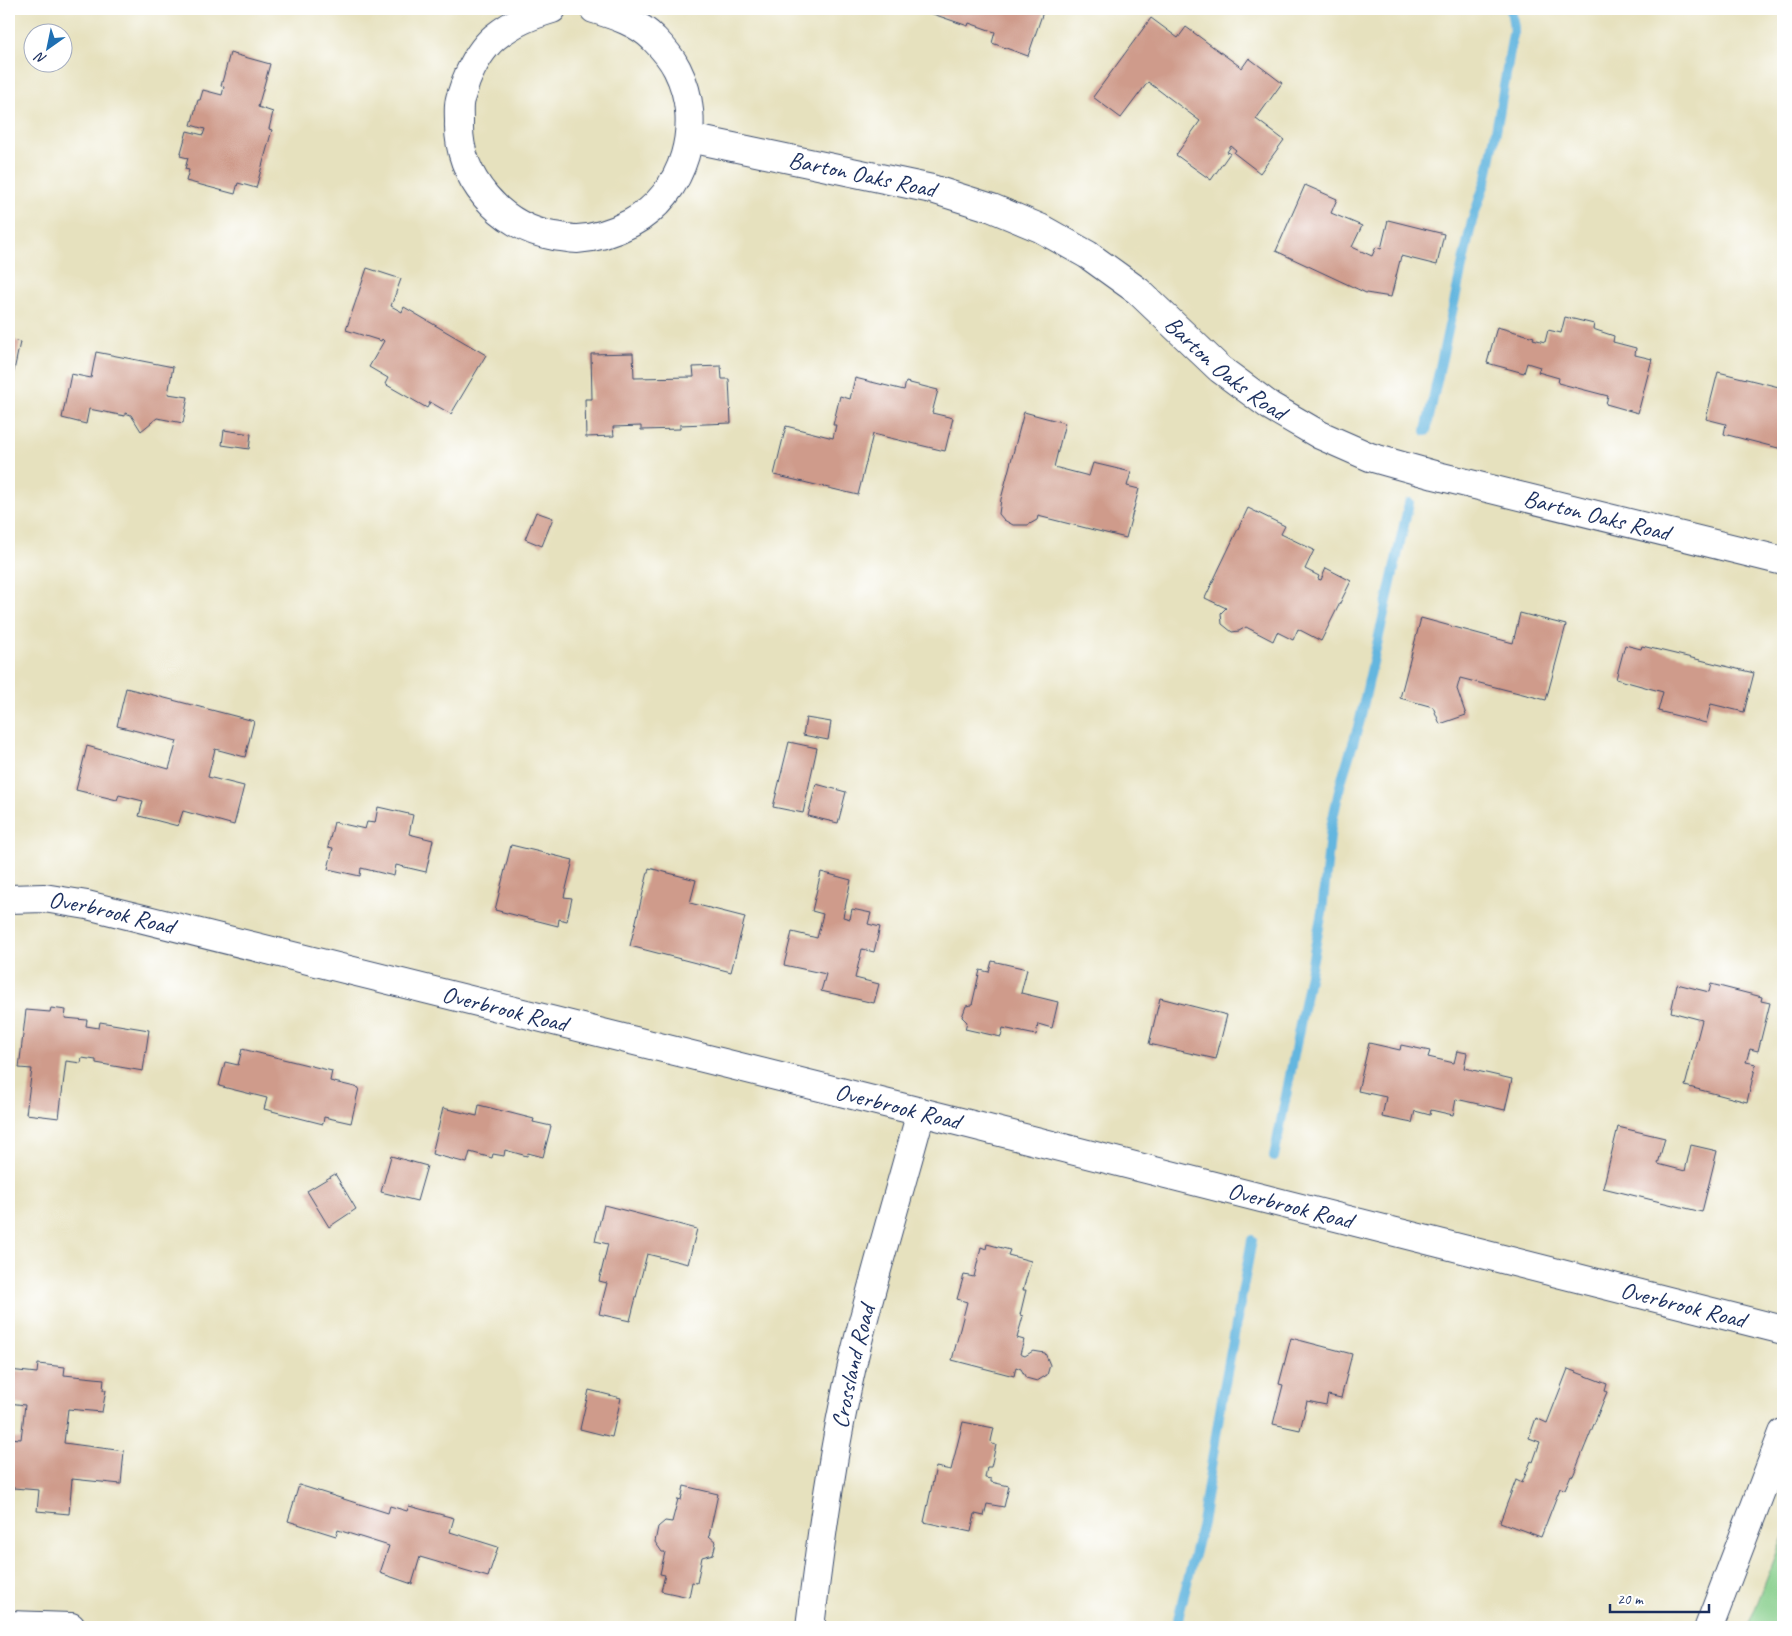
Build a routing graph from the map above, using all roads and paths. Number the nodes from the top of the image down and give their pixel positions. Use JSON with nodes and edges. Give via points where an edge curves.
{"nodes":[{"id":1,"x":552,"y":9,"type":"edge"},
{"id":2,"x":594,"y":9,"type":"edge"},
{"id":3,"x":690,"y":138,"type":"junction"},
{"id":4,"x":1783,"y":561,"type":"edge"},
{"id":5,"x":9,"y":899,"type":"edge"},
{"id":6,"x":921,"y":1112,"type":"junction"},
{"id":7,"x":1783,"y":1330,"type":"edge"},
{"id":8,"x":1783,"y":1432,"type":"edge"},
{"id":9,"x":9,"y":1625,"type":"edge"},
{"id":10,"x":71,"y":1627,"type":"edge"},
{"id":11,"x":810,"y":1627,"type":"edge"},
{"id":12,"x":1709,"y":1627,"type":"edge"}],
"edges":[{"from":1,"to":3,"type":"street","via":[[522,18],[494,38],[471,67],[459,101],[458,134],[466,167],[485,198],[513,222],[540,233],[576,239],[613,232],[645,215],[668,191],[682,167]]},
{"from":2,"to":3,"type":"street","via":[[622,17],[653,38],[677,69],[688,102]]},
{"from":3,"to":4,"type":"street","name":"Barton Oaks Road","via":[[932,189],[992,208],[1040,228],[1088,255],[1138,291],[1220,370],[1270,406],[1370,457]]},
{"from":5,"to":6,"type":"street","name":"Overbrook Road","via":[[44,898],[87,905]]},
{"from":6,"to":7,"type":"street","name":"Overbrook Road"},
{"from":6,"to":11,"type":"street","name":"Crossland Road","via":[[854,1358],[823,1526]]},
{"from":8,"to":12,"type":"street"},
{"from":9,"to":10,"type":"street"}]}
